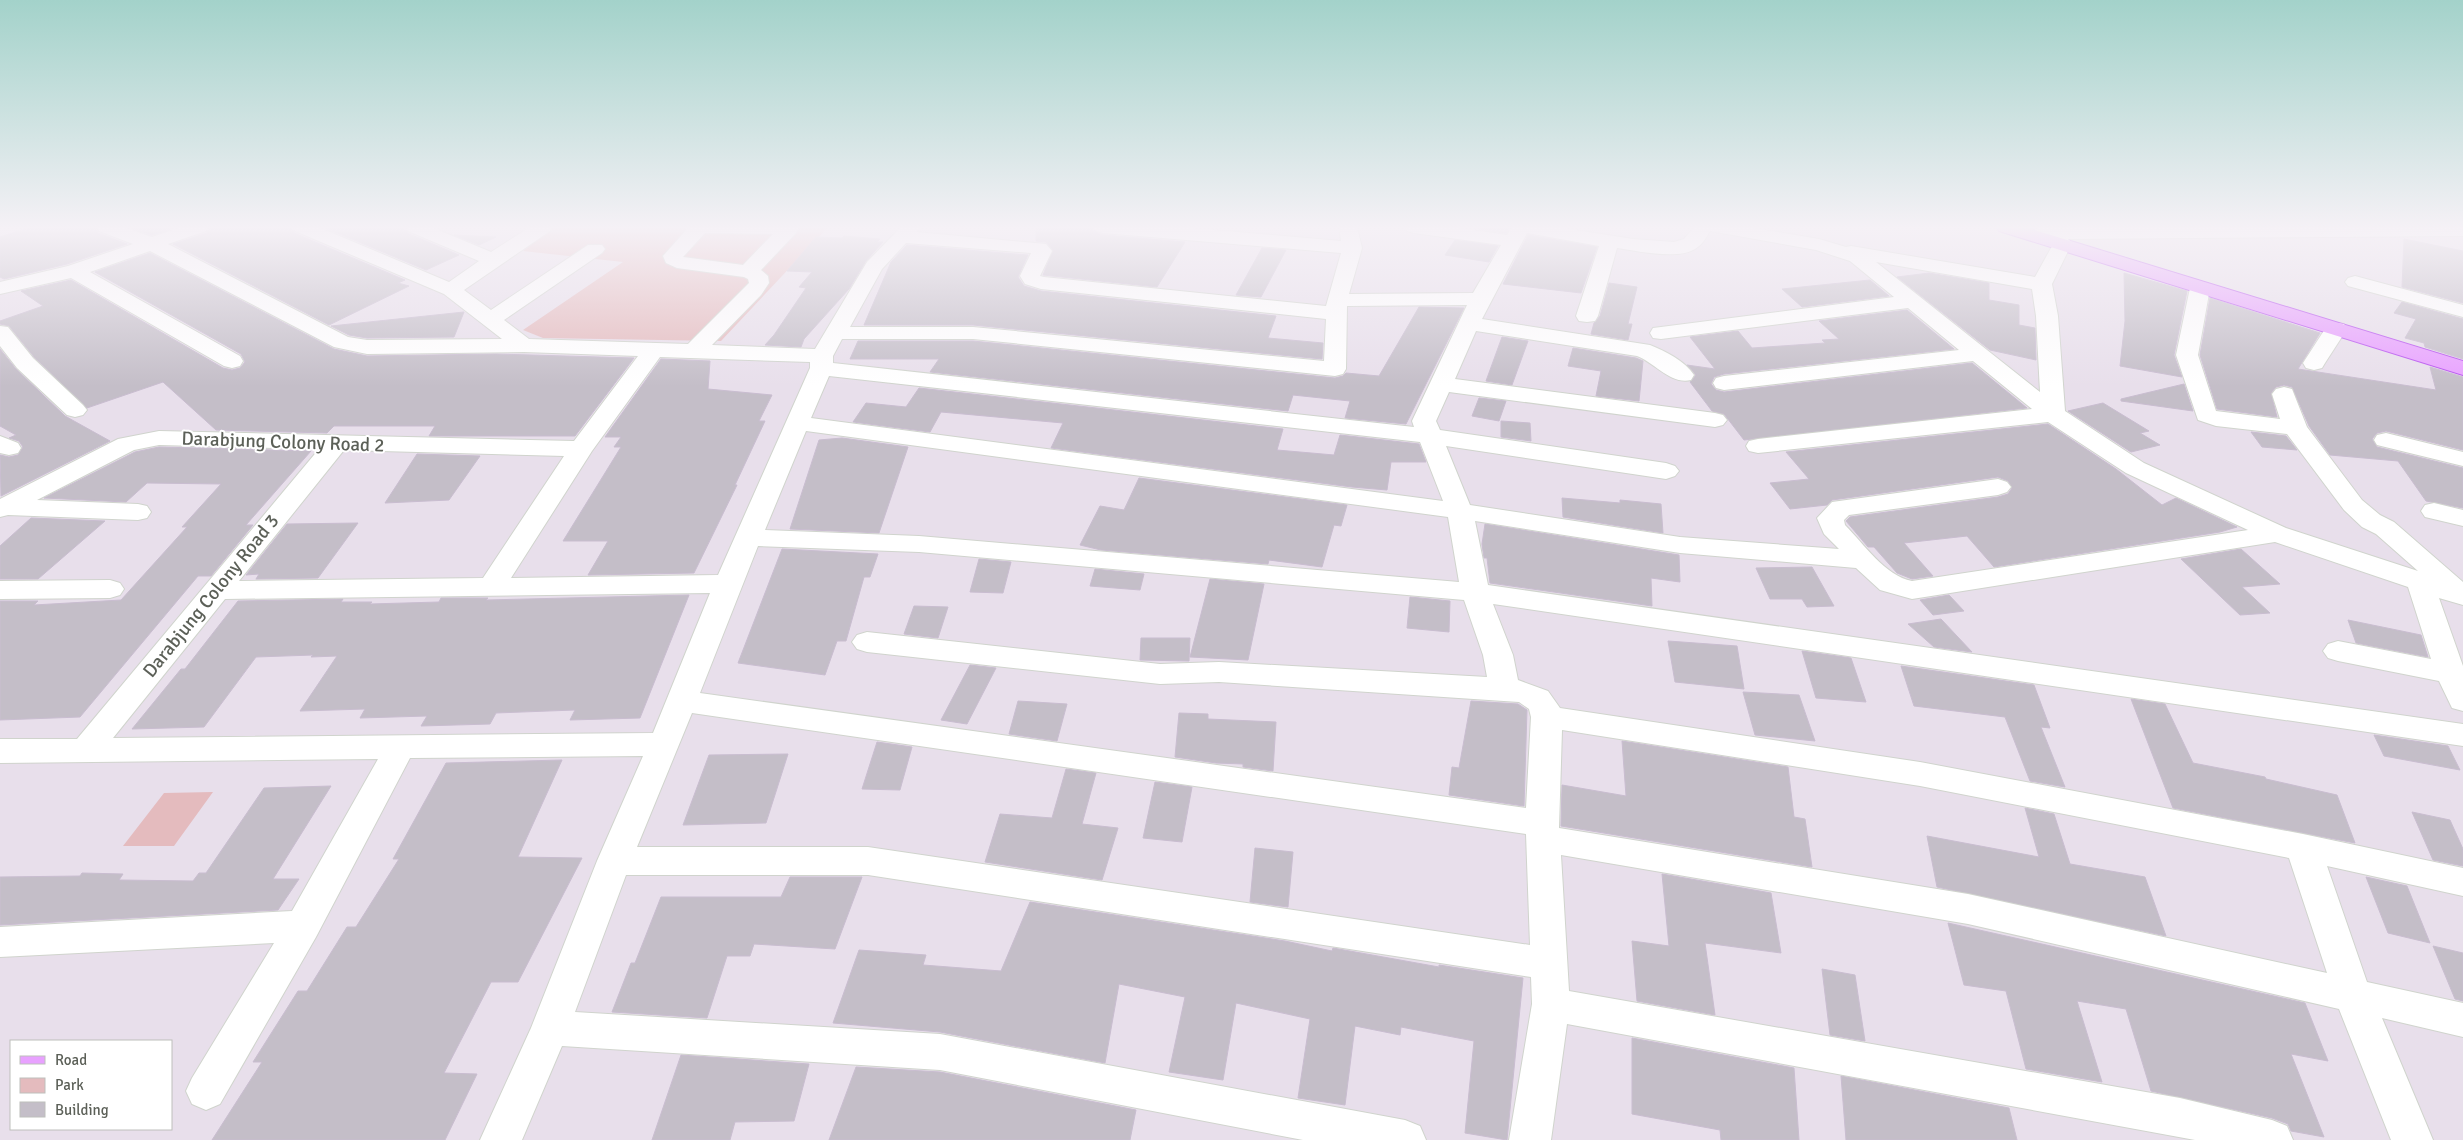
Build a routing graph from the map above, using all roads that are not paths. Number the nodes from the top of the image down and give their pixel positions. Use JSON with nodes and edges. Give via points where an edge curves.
{"nodes":[{"id":1,"x":34,"y":280,"type":"edge"},
{"id":2,"x":90,"y":280,"type":"edge"},
{"id":3,"x":222,"y":280,"type":"edge"},
{"id":4,"x":428,"y":280,"type":"edge"},
{"id":5,"x":465,"y":280,"type":"edge"},
{"id":6,"x":548,"y":280,"type":"edge"},
{"id":7,"x":759,"y":280,"type":"edge"},
{"id":8,"x":866,"y":280,"type":"edge"},
{"id":9,"x":1033,"y":280,"type":"edge"},
{"id":10,"x":1344,"y":280,"type":"edge"},
{"id":11,"x":1491,"y":280,"type":"edge"},
{"id":12,"x":1598,"y":280,"type":"edge"},
{"id":13,"x":1886,"y":280,"type":"edge"},
{"id":14,"x":2024,"y":280,"type":"edge"},
{"id":15,"x":2043,"y":280,"type":"edge"},
{"id":16,"x":2176,"y":280,"type":"edge"},
{"id":17,"x":2354,"y":282,"type":"dead end"},
{"id":18,"x":2042,"y":284,"type":"junction"},
{"id":19,"x":0,"y":288,"type":"edge"},
{"id":20,"x":2200,"y":288,"type":"junction"},
{"id":21,"x":451,"y":290,"type":"junction"},
{"id":22,"x":1480,"y":300,"type":"junction"},
{"id":23,"x":1912,"y":301,"type":"junction"},
{"id":24,"x":1338,"y":307,"type":"junction"},
{"id":25,"x":2463,"y":311,"type":"edge"},
{"id":26,"x":1587,"y":316,"type":"dead end"},
{"id":27,"x":490,"y":320,"type":"junction"},
{"id":28,"x":1468,"y":323,"type":"junction"},
{"id":29,"x":2336,"y":329,"type":"junction"},
{"id":30,"x":0,"y":332,"type":"edge"},
{"id":31,"x":1661,"y":333,"type":"dead end"},
{"id":32,"x":524,"y":345,"type":"junction"},
{"id":33,"x":654,"y":349,"type":"junction"},
{"id":34,"x":694,"y":351,"type":"junction"},
{"id":35,"x":827,"y":352,"type":"junction"},
{"id":36,"x":1978,"y":354,"type":"junction"},
{"id":37,"x":232,"y":361,"type":"dead end"},
{"id":38,"x":2314,"y":363,"type":"dead end"},
{"id":39,"x":2463,"y":368,"type":"edge"},
{"id":40,"x":1683,"y":375,"type":"dead end"},
{"id":41,"x":1724,"y":383,"type":"dead end"},
{"id":42,"x":1442,"y":384,"type":"junction"},
{"id":43,"x":2284,"y":394,"type":"dead end"},
{"id":44,"x":76,"y":410,"type":"dead end"},
{"id":45,"x":2053,"y":414,"type":"junction"},
{"id":46,"x":1715,"y":420,"type":"dead end"},
{"id":47,"x":798,"y":423,"type":"junction"},
{"id":48,"x":2295,"y":428,"type":"junction"},
{"id":49,"x":1430,"y":436,"type":"junction"},
{"id":50,"x":2386,"y":440,"type":"dead end"},
{"id":51,"x":337,"y":443,"type":"junction"},
{"id":52,"x":1758,"y":446,"type":"dead end"},
{"id":53,"x":582,"y":449,"type":"junction"},
{"id":54,"x":2463,"y":458,"type":"edge"},
{"id":55,"x":1666,"y":472,"type":"dead end"},
{"id":56,"x":1998,"y":487,"type":"dead end"},
{"id":57,"x":1,"y":508,"type":"edge"},
{"id":58,"x":1460,"y":510,"type":"junction"},
{"id":59,"x":2434,"y":511,"type":"dead end"},
{"id":60,"x":138,"y":512,"type":"dead end"},
{"id":61,"x":2463,"y":518,"type":"edge"},
{"id":62,"x":2277,"y":534,"type":"junction"},
{"id":63,"x":748,"y":537,"type":"junction"},
{"id":64,"x":1864,"y":560,"type":"junction"},
{"id":65,"x":2463,"y":570,"type":"edge"},
{"id":66,"x":2423,"y":573,"type":"junction"},
{"id":67,"x":728,"y":584,"type":"junction"},
{"id":68,"x":491,"y":587,"type":"junction"},
{"id":69,"x":110,"y":589,"type":"dead end"},
{"id":70,"x":0,"y":590,"type":"edge"},
{"id":71,"x":216,"y":590,"type":"junction"},
{"id":72,"x":1475,"y":592,"type":"junction"},
{"id":73,"x":868,"y":642,"type":"dead end"},
{"id":74,"x":2338,"y":651,"type":"dead end"},
{"id":75,"x":2456,"y":675,"type":"edge"},
{"id":76,"x":1504,"y":689,"type":"junction"},
{"id":77,"x":2463,"y":700,"type":"edge"},
{"id":78,"x":682,"y":702,"type":"junction"},
{"id":79,"x":1548,"y":717,"type":"junction"},
{"id":80,"x":2463,"y":735,"type":"edge"},
{"id":81,"x":663,"y":744,"type":"junction"},
{"id":82,"x":400,"y":747,"type":"junction"},
{"id":83,"x":86,"y":750,"type":"junction"},
{"id":84,"x":0,"y":751,"type":"edge"},
{"id":85,"x":1543,"y":831,"type":"junction"},
{"id":86,"x":2304,"y":847,"type":"junction"},
{"id":87,"x":614,"y":861,"type":"junction"},
{"id":88,"x":2463,"y":882,"type":"edge"},
{"id":89,"x":303,"y":926,"type":"junction"},
{"id":90,"x":0,"y":942,"type":"edge"},
{"id":91,"x":1549,"y":964,"type":"junction"},
{"id":92,"x":2353,"y":995,"type":"junction"},
{"id":93,"x":1551,"y":1004,"type":"junction"},
{"id":94,"x":2463,"y":1020,"type":"edge"},
{"id":95,"x":550,"y":1028,"type":"junction"},
{"id":96,"x":206,"y":1091,"type":"dead end"},
{"id":97,"x":2184,"y":1128,"type":"edge"},
{"id":98,"x":501,"y":1140,"type":"edge"},
{"id":99,"x":1405,"y":1140,"type":"edge"},
{"id":100,"x":1530,"y":1140,"type":"edge"},
{"id":101,"x":2272,"y":1140,"type":"edge"},
{"id":102,"x":2412,"y":1140,"type":"edge"}],
"edges":[{"from":1,"to":19,"type":"street"},
{"from":2,"to":37,"type":"street"},
{"from":3,"to":32,"type":"street","via":[[342,342],[387,348]]},
{"from":4,"to":21,"type":"street"},
{"from":5,"to":21,"type":"street"},
{"from":6,"to":27,"type":"street"},
{"from":7,"to":34,"type":"street","via":[[754,291]]},
{"from":8,"to":35,"type":"street"},
{"from":9,"to":24,"type":"street"},
{"from":10,"to":24,"type":"street"},
{"from":11,"to":22,"type":"street"},
{"from":12,"to":26,"type":"street"},
{"from":13,"to":23,"type":"street"},
{"from":14,"to":18,"type":"street"},
{"from":15,"to":18,"type":"street"},
{"from":16,"to":20,"type":"main road"},
{"from":17,"to":25,"type":"street"},
{"from":18,"to":45,"type":"street"},
{"from":20,"to":29,"type":"main road"},
{"from":20,"to":48,"type":"street","via":[[2187,355],[2206,415],[2216,419]]},
{"from":21,"to":27,"type":"street"},
{"from":22,"to":24,"type":"street"},
{"from":22,"to":28,"type":"street"},
{"from":23,"to":31,"type":"street"},
{"from":23,"to":36,"type":"street"},
{"from":24,"to":35,"type":"street","via":[[1335,369],[973,333]]},
{"from":27,"to":32,"type":"street"},
{"from":28,"to":40,"type":"street","via":[[1642,350],[1657,356]]},
{"from":28,"to":42,"type":"street"},
{"from":29,"to":38,"type":"street"},
{"from":29,"to":39,"type":"main road"},
{"from":30,"to":44,"type":"street","via":[[25,363]]},
{"from":32,"to":33,"type":"street"},
{"from":33,"to":34,"type":"street"},
{"from":33,"to":53,"type":"street"},
{"from":34,"to":35,"type":"street"},
{"from":35,"to":47,"type":"street"},
{"from":35,"to":49,"type":"street"},
{"from":36,"to":41,"type":"street"},
{"from":36,"to":45,"type":"street"},
{"from":42,"to":46,"type":"street"},
{"from":42,"to":49,"type":"street","via":[[1424,420]]},
{"from":43,"to":48,"type":"street"},
{"from":45,"to":52,"type":"street"},
{"from":45,"to":62,"type":"street","via":[[2135,468]]},
{"from":47,"to":58,"type":"street"},
{"from":47,"to":63,"type":"street"},
{"from":48,"to":66,"type":"street","via":[[2354,505],[2371,521],[2385,528]]},
{"from":49,"to":55,"type":"street"},
{"from":49,"to":58,"type":"street"},
{"from":50,"to":54,"type":"street"},
{"from":51,"to":53,"type":"street","name":"Darabjung Colony Road 2"},
{"from":51,"to":57,"type":"street","name":"Darabjung Colony Road 2","via":[[143,440],[127,444]]},
{"from":51,"to":71,"type":"street","name":"Darabjung Colony Road 3"},
{"from":53,"to":68,"type":"street"},
{"from":56,"to":64,"type":"street","via":[[1842,508],[1830,518],[1834,528]]},
{"from":57,"to":60,"type":"street"},
{"from":58,"to":64,"type":"street","via":[[1680,545]]},
{"from":58,"to":72,"type":"street"},
{"from":59,"to":61,"type":"street"},
{"from":62,"to":64,"type":"street","via":[[1922,590],[1892,585]]},
{"from":62,"to":66,"type":"street"},
{"from":63,"to":67,"type":"street"},
{"from":63,"to":72,"type":"street","via":[[919,544]]},
{"from":65,"to":66,"type":"street"},
{"from":66,"to":75,"type":"street"},
{"from":67,"to":68,"type":"street"},
{"from":67,"to":78,"type":"street"},
{"from":68,"to":71,"type":"street"},
{"from":69,"to":70,"type":"street"},
{"from":71,"to":83,"type":"street","name":"Darabjung Colony Road 3"},
{"from":72,"to":76,"type":"street","via":[[1498,655]]},
{"from":72,"to":80,"type":"street"},
{"from":73,"to":76,"type":"street","via":[[1160,674],[1219,672]]},
{"from":74,"to":75,"type":"street"},
{"from":75,"to":77,"type":"street"},
{"from":76,"to":79,"type":"street","via":[[1529,692],[1539,698]]},
{"from":78,"to":81,"type":"street"},
{"from":78,"to":85,"type":"street"},
{"from":79,"to":85,"type":"street"},
{"from":79,"to":86,"type":"street","via":[[1920,774]]},
{"from":81,"to":82,"type":"street"},
{"from":81,"to":87,"type":"street"},
{"from":82,"to":83,"type":"street"},
{"from":82,"to":89,"type":"street"},
{"from":83,"to":84,"type":"street"},
{"from":85,"to":91,"type":"street"},
{"from":85,"to":92,"type":"street","via":[[1968,909]]},
{"from":86,"to":88,"type":"street"},
{"from":86,"to":92,"type":"street"},
{"from":87,"to":91,"type":"street","via":[[868,862]]},
{"from":87,"to":95,"type":"street"},
{"from":89,"to":90,"type":"street"},
{"from":89,"to":96,"type":"street"},
{"from":91,"to":93,"type":"street"},
{"from":92,"to":94,"type":"street"},
{"from":92,"to":102,"type":"street"},
{"from":93,"to":97,"type":"street"},
{"from":93,"to":100,"type":"street"},
{"from":95,"to":98,"type":"street"},
{"from":95,"to":99,"type":"street","via":[[940,1052]]},
{"from":97,"to":101,"type":"street"}]}
